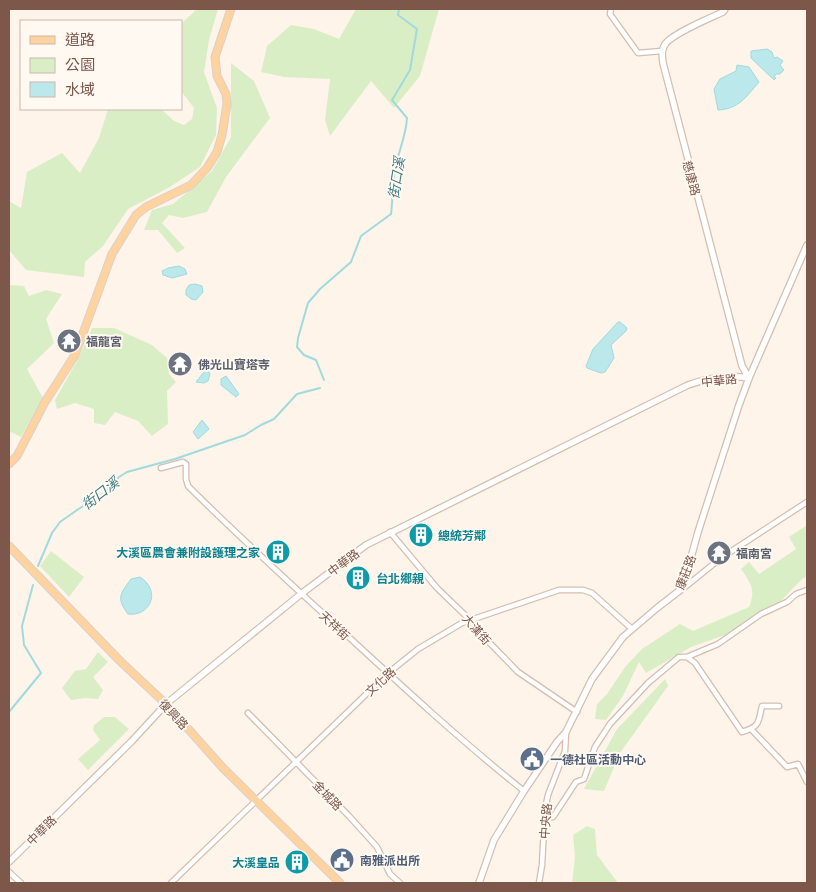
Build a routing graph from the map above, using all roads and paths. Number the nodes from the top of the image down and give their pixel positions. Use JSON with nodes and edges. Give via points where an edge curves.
{"nodes":[{"id":1,"x":230,"y":9,"type":"edge"},
{"id":2,"x":725,"y":9,"type":"edge"},
{"id":3,"x":610,"y":11,"type":"edge"},
{"id":4,"x":662,"y":52,"type":"junction"},
{"id":5,"x":807,"y":245,"type":"edge"},
{"id":6,"x":749,"y":378,"type":"junction"},
{"id":7,"x":9,"y":464,"type":"edge"},
{"id":8,"x":161,"y":468,"type":"dead end"},
{"id":9,"x":807,"y":502,"type":"edge"},
{"id":10,"x":390,"y":532,"type":"junction"},
{"id":11,"x":9,"y":546,"type":"edge"},
{"id":12,"x":807,"y":590,"type":"edge"},
{"id":13,"x":679,"y":591,"type":"junction"},
{"id":14,"x":301,"y":594,"type":"junction"},
{"id":15,"x":470,"y":620,"type":"junction"},
{"id":16,"x":632,"y":629,"type":"junction"},
{"id":17,"x":687,"y":657,"type":"junction"},
{"id":18,"x":387,"y":674,"type":"junction"},
{"id":19,"x":166,"y":704,"type":"junction"},
{"id":20,"x":779,"y":706,"type":"dead end"},
{"id":21,"x":577,"y":712,"type":"junction"},
{"id":22,"x":248,"y":713,"type":"dead end"},
{"id":23,"x":751,"y":729,"type":"junction"},
{"id":24,"x":566,"y":732,"type":"junction"},
{"id":25,"x":297,"y":762,"type":"junction"},
{"id":26,"x":807,"y":782,"type":"edge"},
{"id":27,"x":524,"y":791,"type":"junction"},
{"id":28,"x":256,"y":800,"type":"junction"},
{"id":29,"x":545,"y":818,"type":"junction"},
{"id":30,"x":9,"y":862,"type":"edge"},
{"id":31,"x":9,"y":872,"type":"edge"},
{"id":32,"x":21,"y":883,"type":"edge"},
{"id":33,"x":171,"y":883,"type":"edge"},
{"id":34,"x":340,"y":883,"type":"edge"},
{"id":35,"x":400,"y":883,"type":"edge"},
{"id":36,"x":479,"y":883,"type":"edge"},
{"id":37,"x":539,"y":883,"type":"edge"}],
"edges":[{"from":1,"to":7,"type":"main road","via":[[215,57],[217,76],[227,104],[217,152],[191,185],[136,215],[112,254],[75,355],[45,402],[17,456]]},
{"from":2,"to":4,"type":"street","via":[[673,37]]},
{"from":3,"to":4,"type":"street","via":[[638,53]]},
{"from":4,"to":6,"type":"street","name":"慈康路","via":[[665,76],[726,307],[742,366]]},
{"from":5,"to":6,"type":"street","name":"康莊路"},
{"from":6,"to":10,"type":"street","name":"中華路","via":[[734,376],[688,385]]},
{"from":6,"to":13,"type":"street","name":"康莊路"},
{"from":8,"to":14,"type":"street","name":"天祥街","via":[[186,464],[188,486]]},
{"from":9,"to":13,"type":"street","via":[[721,558]]},
{"from":10,"to":14,"type":"street","name":"中華路","via":[[366,544]]},
{"from":10,"to":15,"type":"street","name":"大漢街","via":[[428,578]]},
{"from":11,"to":19,"type":"main road","name":"復興路"},
{"from":12,"to":17,"type":"street","via":[[761,614],[718,644]]},
{"from":13,"to":16,"type":"street","name":"康莊路"},
{"from":14,"to":18,"type":"street","name":"天祥街"},
{"from":14,"to":19,"type":"street","name":"中華路"},
{"from":15,"to":16,"type":"street","name":"文化路","via":[[560,590],[583,590],[592,593]]},
{"from":15,"to":18,"type":"street","name":"文化路","via":[[418,649]]},
{"from":15,"to":21,"type":"street","name":"大漢街","via":[[518,672]]},
{"from":16,"to":21,"type":"street","name":"康莊路","via":[[592,679]]},
{"from":17,"to":23,"type":"street","via":[[742,732]]},
{"from":17,"to":29,"type":"street","via":[[679,657],[610,724],[595,746],[584,779],[576,782],[553,818]]},
{"from":18,"to":25,"type":"street","name":"文化路"},
{"from":18,"to":27,"type":"street","name":"天祥街"},
{"from":19,"to":28,"type":"main road","name":"復興路"},
{"from":19,"to":30,"type":"street","name":"中華路"},
{"from":20,"to":23,"type":"street","via":[[762,706],[758,723]]},
{"from":21,"to":24,"type":"street","name":"康莊路"},
{"from":22,"to":25,"type":"street","name":"金城路"},
{"from":23,"to":26,"type":"street","via":[[787,767],[798,764]]},
{"from":24,"to":27,"type":"street","name":"康莊路"},
{"from":24,"to":29,"type":"street","name":"中央路","via":[[564,751],[548,795]]},
{"from":25,"to":28,"type":"street","name":"文化路"},
{"from":25,"to":35,"type":"street","name":"金城路","via":[[377,846],[390,874]]},
{"from":27,"to":36,"type":"street","name":"康莊路","via":[[494,840]]},
{"from":28,"to":33,"type":"street","name":"文化路"},
{"from":28,"to":34,"type":"main road","name":"復興路"},
{"from":29,"to":37,"type":"street","name":"中央路"},
{"from":31,"to":32,"type":"street"}]}
